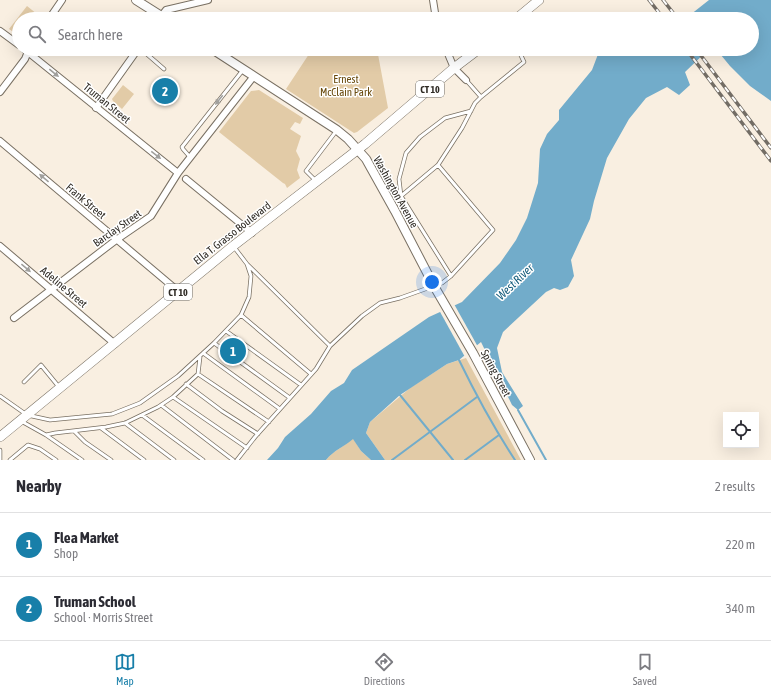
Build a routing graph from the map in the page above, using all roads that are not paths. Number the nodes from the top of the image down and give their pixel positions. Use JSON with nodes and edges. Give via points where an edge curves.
{"nodes":[{"id":1,"x":62,"y":0,"type":"edge"},
{"id":2,"x":136,"y":0,"type":"edge"},
{"id":3,"x":208,"y":0,"type":"edge"},
{"id":4,"x":433,"y":0,"type":"edge"},
{"id":5,"x":540,"y":0,"type":"edge"},
{"id":6,"x":192,"y":2,"type":"edge"},
{"id":7,"x":54,"y":12,"type":"edge"},
{"id":8,"x":153,"y":12,"type":"edge"},
{"id":9,"x":165,"y":12,"type":"edge"},
{"id":10,"x":435,"y":12,"type":"edge"},
{"id":11,"x":525,"y":12,"type":"edge"},
{"id":12,"x":0,"y":31,"type":"edge"},
{"id":13,"x":12,"y":40,"type":"edge"},
{"id":14,"x":26,"y":56,"type":"edge"},
{"id":15,"x":34,"y":56,"type":"edge"},
{"id":16,"x":134,"y":56,"type":"edge"},
{"id":17,"x":148,"y":56,"type":"edge"},
{"id":18,"x":222,"y":56,"type":"edge"},
{"id":19,"x":449,"y":56,"type":"edge"},
{"id":20,"x":470,"y":56,"type":"edge"},
{"id":21,"x":521,"y":56,"type":"edge"},
{"id":22,"x":454,"y":68,"type":"junction"},
{"id":23,"x":164,"y":69,"type":"dead end"},
{"id":24,"x":243,"y":70,"type":"junction"},
{"id":25,"x":254,"y":76,"type":"junction"},
{"id":26,"x":466,"y":80,"type":"joint"},
{"id":27,"x":0,"y":92,"type":"edge"},
{"id":28,"x":481,"y":96,"type":"junction"},
{"id":29,"x":96,"y":108,"type":"junction"},
{"id":30,"x":472,"y":110,"type":"junction"},
{"id":31,"x":336,"y":130,"type":"junction"},
{"id":32,"x":0,"y":141,"type":"edge"},
{"id":33,"x":358,"y":150,"type":"junction"},
{"id":34,"x":190,"y":157,"type":"junction"},
{"id":35,"x":438,"y":164,"type":"junction"},
{"id":36,"x":178,"y":173,"type":"junction"},
{"id":37,"x":186,"y":179,"type":"dead end"},
{"id":38,"x":318,"y":182,"type":"junction"},
{"id":39,"x":401,"y":196,"type":"junction"},
{"id":40,"x":252,"y":233,"type":"junction"},
{"id":41,"x":116,"y":240,"type":"junction"},
{"id":42,"x":0,"y":246,"type":"edge"},
{"id":43,"x":234,"y":246,"type":"junction"},
{"id":44,"x":247,"y":264,"type":"junction"},
{"id":45,"x":451,"y":276,"type":"junction"},
{"id":46,"x":434,"y":286,"type":"junction"},
{"id":47,"x":51,"y":289,"type":"junction"},
{"id":48,"x":178,"y":291,"type":"junction"},
{"id":49,"x":440,"y":296,"type":"joint"},
{"id":50,"x":241,"y":315,"type":"junction"},
{"id":51,"x":14,"y":318,"type":"dead end"},
{"id":52,"x":226,"y":331,"type":"junction"},
{"id":53,"x":214,"y":342,"type":"junction"},
{"id":54,"x":115,"y":344,"type":"junction"},
{"id":55,"x":330,"y":346,"type":"junction"},
{"id":56,"x":201,"y":355,"type":"junction"},
{"id":57,"x":198,"y":374,"type":"junction"},
{"id":58,"x":311,"y":374,"type":"junction"},
{"id":59,"x":24,"y":382,"type":"dead end"},
{"id":60,"x":186,"y":384,"type":"junction"},
{"id":61,"x":301,"y":385,"type":"junction"},
{"id":62,"x":60,"y":388,"type":"junction"},
{"id":63,"x":0,"y":396,"type":"edge"},
{"id":64,"x":173,"y":397,"type":"junction"},
{"id":65,"x":290,"y":398,"type":"junction"},
{"id":66,"x":161,"y":406,"type":"junction"},
{"id":67,"x":280,"y":410,"type":"junction"},
{"id":68,"x":28,"y":414,"type":"junction"},
{"id":69,"x":142,"y":415,"type":"junction"},
{"id":70,"x":20,"y":421,"type":"junction"},
{"id":71,"x":269,"y":422,"type":"junction"},
{"id":72,"x":125,"y":423,"type":"junction"},
{"id":73,"x":101,"y":428,"type":"junction"},
{"id":74,"x":74,"y":431,"type":"junction"},
{"id":75,"x":258,"y":434,"type":"junction"},
{"id":76,"x":46,"y":435,"type":"junction"},
{"id":77,"x":0,"y":437,"type":"edge"},
{"id":78,"x":247,"y":448,"type":"junction"},
{"id":79,"x":0,"y":450,"type":"edge"},
{"id":80,"x":0,"y":460,"type":"edge"},
{"id":81,"x":10,"y":460,"type":"edge"},
{"id":82,"x":56,"y":460,"type":"edge"},
{"id":83,"x":82,"y":460,"type":"edge"},
{"id":84,"x":111,"y":460,"type":"edge"},
{"id":85,"x":144,"y":460,"type":"edge"},
{"id":86,"x":174,"y":460,"type":"edge"},
{"id":87,"x":203,"y":460,"type":"edge"},
{"id":88,"x":233,"y":460,"type":"edge"},
{"id":89,"x":237,"y":460,"type":"edge"},
{"id":90,"x":530,"y":460,"type":"edge"}],
"edges":[{"from":1,"to":7,"type":"street"},
{"from":2,"to":8,"type":"main road"},
{"from":3,"to":6,"type":"street"},
{"from":4,"to":10,"type":"street"},
{"from":5,"to":11,"type":"main road"},
{"from":6,"to":9,"type":"street"},
{"from":12,"to":13,"type":"street"},
{"from":14,"to":27,"type":"street"},
{"from":15,"to":29,"type":"street","name":"Truman Street","one_way":true},
{"from":16,"to":29,"type":"street"},
{"from":17,"to":23,"type":"lane"},
{"from":18,"to":24,"type":"main road","name":"Washington Avenue"},
{"from":19,"to":22,"type":"street"},
{"from":20,"to":22,"type":"main road","name":"Ella T. Grasso Boulevard","number":"CT 10"},
{"from":21,"to":28,"type":"lane","via":[[524,62]]},
{"from":22,"to":26,"type":"street"},
{"from":22,"to":33,"type":"main road","name":"Ella T. Grasso Boulevard","number":"CT 10"},
{"from":24,"to":25,"type":"main road","name":"Washington Avenue"},
{"from":24,"to":34,"type":"lane","one_way":true,"via":[[182,147]]},
{"from":25,"to":31,"type":"main road","name":"Washington Avenue"},
{"from":25,"to":34,"type":"street","name":"Barclay Street"},
{"from":26,"to":28,"type":"lane"},
{"from":28,"to":30,"type":"lane"},
{"from":29,"to":36,"type":"street","name":"Truman Street","one_way":true},
{"from":30,"to":35,"type":"lane"},
{"from":30,"to":39,"type":"lane","via":[[445,118],[420,137],[406,153],[399,179]]},
{"from":31,"to":33,"type":"main road","name":"Washington Avenue"},
{"from":31,"to":38,"type":"lane","via":[[306,171]]},
{"from":41,"to":32,"type":"street","name":"Frank Street","one_way":true},
{"from":33,"to":38,"type":"main road","name":"Ella T. Grasso Boulevard","number":"CT 10"},
{"from":33,"to":46,"type":"main road","name":"Washington Avenue","via":[[366,159],[388,198]]},
{"from":34,"to":36,"type":"street","name":"Barclay Street"},
{"from":35,"to":39,"type":"lane"},
{"from":35,"to":45,"type":"lane","via":[[494,230]]},
{"from":36,"to":41,"type":"street","name":"Barclay Street","via":[[150,216]]},
{"from":37,"to":40,"type":"street"},
{"from":38,"to":40,"type":"main road","name":"Ella T. Grasso Boulevard","number":"CT 10"},
{"from":39,"to":45,"type":"lane"},
{"from":40,"to":43,"type":"main road","name":"Ella T. Grasso Boulevard","number":"CT 10"},
{"from":41,"to":47,"type":"street","name":"Barclay Street"},
{"from":41,"to":48,"type":"street","name":"Frank Street"},
{"from":42,"to":47,"type":"street","name":"Adeline Street","one_way":true},
{"from":43,"to":44,"type":"lane"},
{"from":43,"to":48,"type":"main road","name":"Ella T. Grasso Boulevard","number":"CT 10"},
{"from":44,"to":50,"type":"lane","via":[[251,276],[249,297]]},
{"from":44,"to":55,"type":"lane"},
{"from":45,"to":46,"type":"lane"},
{"from":46,"to":49,"type":"main road","name":"Washington Avenue"},
{"from":46,"to":55,"type":"lane","via":[[380,303]]},
{"from":47,"to":51,"type":"street","name":"Barclay Street"},
{"from":47,"to":54,"type":"street","name":"Adeline Street"},
{"from":48,"to":54,"type":"main road","name":"Ella T. Grasso Boulevard","number":"CT 10"},
{"from":49,"to":90,"type":"main road","name":"Spring Street"},
{"from":50,"to":52,"type":"lane"},
{"from":50,"to":58,"type":"lane"},
{"from":52,"to":53,"type":"lane"},
{"from":52,"to":61,"type":"lane"},
{"from":53,"to":56,"type":"lane"},
{"from":53,"to":65,"type":"lane"},
{"from":54,"to":62,"type":"main road","name":"Ella T. Grasso Boulevard","number":"CT 10"},
{"from":55,"to":58,"type":"lane"},
{"from":56,"to":57,"type":"lane"},
{"from":56,"to":67,"type":"lane"},
{"from":56,"to":68,"type":"lane","via":[[178,376],[140,403],[112,414],[50,420]]},
{"from":57,"to":60,"type":"lane"},
{"from":57,"to":71,"type":"lane"},
{"from":58,"to":61,"type":"lane"},
{"from":59,"to":62,"type":"lane","via":[[41,365]]},
{"from":60,"to":64,"type":"lane"},
{"from":60,"to":75,"type":"lane","via":[[222,412]]},
{"from":61,"to":65,"type":"lane"},
{"from":62,"to":68,"type":"main road","name":"Ella T. Grasso Boulevard","number":"CT 10"},
{"from":63,"to":68,"type":"lane"},
{"from":64,"to":66,"type":"lane"},
{"from":64,"to":78,"type":"lane"},
{"from":65,"to":67,"type":"lane"},
{"from":66,"to":69,"type":"lane"},
{"from":66,"to":88,"type":"lane"},
{"from":67,"to":71,"type":"lane"},
{"from":68,"to":70,"type":"main road","name":"Ella T. Grasso Boulevard","number":"CT 10"},
{"from":69,"to":72,"type":"lane"},
{"from":69,"to":87,"type":"lane"},
{"from":70,"to":76,"type":"lane"},
{"from":70,"to":77,"type":"main road","name":"Ella T. Grasso Boulevard","number":"CT 10"},
{"from":71,"to":75,"type":"lane"},
{"from":72,"to":73,"type":"lane"},
{"from":72,"to":86,"type":"lane"},
{"from":73,"to":74,"type":"lane"},
{"from":73,"to":85,"type":"lane"},
{"from":74,"to":76,"type":"lane"},
{"from":74,"to":84,"type":"lane"},
{"from":75,"to":78,"type":"lane"},
{"from":76,"to":83,"type":"lane"},
{"from":78,"to":89,"type":"lane"},
{"from":79,"to":80,"type":"lane"},
{"from":81,"to":82,"type":"lane","via":[[28,445],[40,449]]}]}
